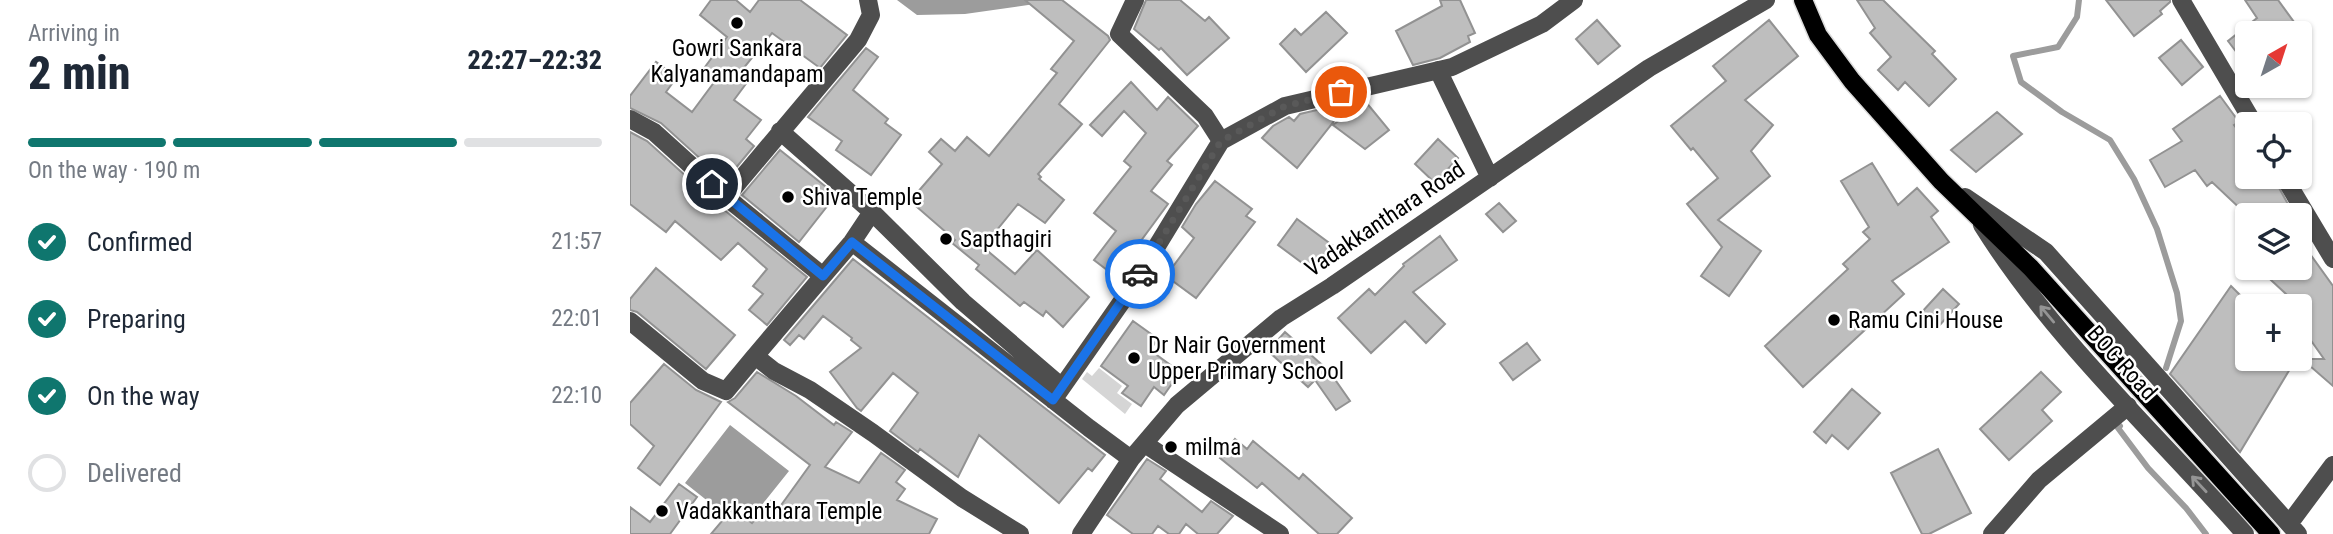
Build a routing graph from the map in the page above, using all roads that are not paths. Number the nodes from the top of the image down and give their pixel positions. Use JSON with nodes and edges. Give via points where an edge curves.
{"nodes":[{"id":1,"x":869,"y":0,"type":"edge"},
{"id":2,"x":1135,"y":0,"type":"edge"},
{"id":3,"x":1574,"y":0,"type":"edge"},
{"id":4,"x":1766,"y":0,"type":"edge"},
{"id":5,"x":1803,"y":0,"type":"edge"},
{"id":6,"x":2181,"y":0,"type":"edge"},
{"id":7,"x":1438,"y":70,"type":"junction"},
{"id":8,"x":2246,"y":112,"type":"edge"},
{"id":9,"x":630,"y":119,"type":"edge"},
{"id":10,"x":780,"y":131,"type":"junction"},
{"id":11,"x":1221,"y":141,"type":"junction"},
{"id":12,"x":1490,"y":178,"type":"junction"},
{"id":13,"x":1941,"y":181,"type":"junction"},
{"id":14,"x":2291,"y":189,"type":"edge"},
{"id":15,"x":726,"y":197,"type":"junction"},
{"id":16,"x":872,"y":212,"type":"junction"},
{"id":17,"x":1975,"y":214,"type":"junction"},
{"id":18,"x":852,"y":242,"type":"junction"},
{"id":19,"x":2333,"y":259,"type":"edge"},
{"id":20,"x":823,"y":276,"type":"junction"},
{"id":21,"x":630,"y":321,"type":"edge"},
{"id":22,"x":755,"y":356,"type":"junction"},
{"id":23,"x":1058,"y":394,"type":"junction"},
{"id":24,"x":2128,"y":406,"type":"junction"},
{"id":25,"x":1145,"y":444,"type":"junction"},
{"id":26,"x":1131,"y":459,"type":"junction"},
{"id":27,"x":2333,"y":465,"type":"edge"},
{"id":28,"x":2293,"y":529,"type":"edge"},
{"id":29,"x":1020,"y":534,"type":"edge"},
{"id":30,"x":1081,"y":534,"type":"edge"},
{"id":31,"x":1280,"y":534,"type":"edge"},
{"id":32,"x":1992,"y":534,"type":"edge"},
{"id":33,"x":2245,"y":534,"type":"edge"},
{"id":34,"x":2271,"y":534,"type":"edge"}],
"edges":[{"from":1,"to":10,"type":"street","via":[[871,15],[858,40]]},
{"from":2,"to":11,"type":"street","via":[[1119,34],[1205,116]]},
{"from":3,"to":7,"type":"street","via":[[1542,24]]},
{"from":4,"to":12,"type":"street","name":"Vadakkanthara Road","via":[[1649,68]]},
{"from":5,"to":13,"type":"main road","via":[[1818,34],[1852,81]]},
{"from":6,"to":8,"type":"street"},
{"from":7,"to":11,"type":"street","via":[[1285,106]]},
{"from":7,"to":12,"type":"street"},
{"from":9,"to":15,"type":"street","via":[[654,132]]},
{"from":10,"to":15,"type":"street"},
{"from":10,"to":16,"type":"street"},
{"from":11,"to":23,"type":"street","via":[[1132,287]]},
{"from":12,"to":25,"type":"street","name":"Vadakkanthara Road","via":[[1281,318],[1177,405]]},
{"from":13,"to":17,"type":"main road"},
{"from":13,"to":28,"type":"street","via":[[2046,252]]},
{"from":14,"to":19,"type":"street"},
{"from":15,"to":20,"type":"street"},
{"from":16,"to":18,"type":"street"},
{"from":16,"to":23,"type":"street"},
{"from":24,"to":17,"type":"street","name":"BOC Road","one_way":true,"via":[[2010,270]]},
{"from":17,"to":34,"type":"main road","via":[[2031,268]]},
{"from":18,"to":20,"type":"street"},
{"from":18,"to":23,"type":"street"},
{"from":20,"to":22,"type":"street"},
{"from":21,"to":22,"type":"street","via":[[703,381],[726,391]]},
{"from":22,"to":29,"type":"street"},
{"from":23,"to":26,"type":"street"},
{"from":24,"to":32,"type":"street","via":[[2039,480]]},
{"from":33,"to":24,"type":"street","name":"BOC Road","one_way":true},
{"from":25,"to":26,"type":"street","name":"Vadakkanthara Road"},
{"from":25,"to":31,"type":"street"},
{"from":26,"to":30,"type":"street","name":"Vadakkanthara Road"},
{"from":27,"to":28,"type":"street"}]}
